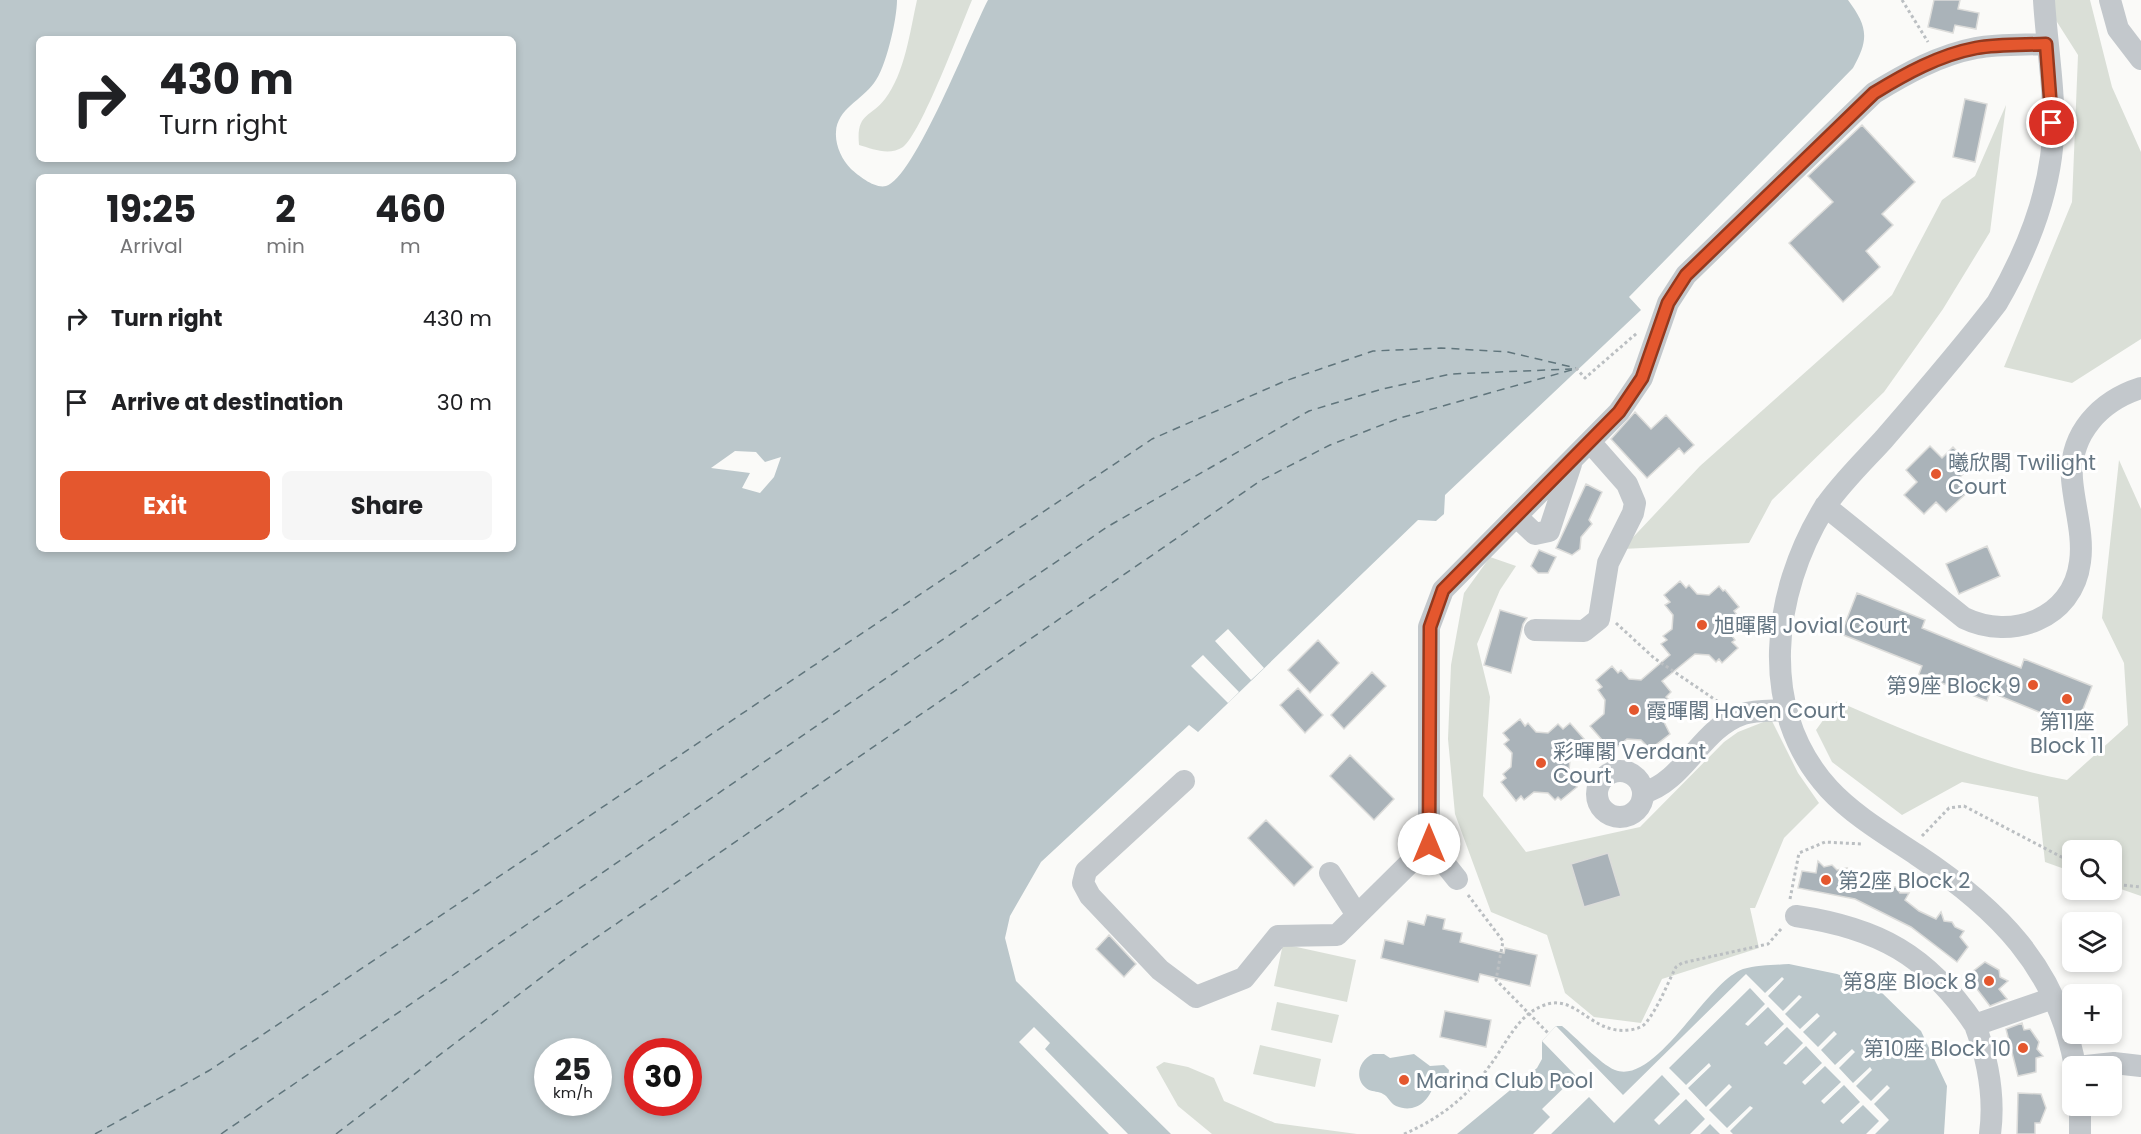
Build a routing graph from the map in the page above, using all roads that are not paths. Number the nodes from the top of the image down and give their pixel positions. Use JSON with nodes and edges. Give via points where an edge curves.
{"nodes":[{"id":1,"x":2044,"y":0,"type":"edge"},
{"id":2,"x":2110,"y":0,"type":"edge"},
{"id":3,"x":2046,"y":44,"type":"junction"},
{"id":4,"x":2141,"y":59,"type":"edge"},
{"id":5,"x":2141,"y":388,"type":"edge"},
{"id":6,"x":1590,"y":442,"type":"junction"},
{"id":7,"x":1572,"y":459,"type":"junction"},
{"id":8,"x":1826,"y":506,"type":"junction"},
{"id":9,"x":1516,"y":516,"type":"junction"},
{"id":10,"x":1535,"y":630,"type":"dead end"},
{"id":11,"x":1785,"y":710,"type":"junction"},
{"id":12,"x":1184,"y":781,"type":"dead end"},
{"id":13,"x":1643,"y":793,"type":"dead end"},
{"id":14,"x":1429,"y":844,"type":"junction"},
{"id":15,"x":1330,"y":873,"type":"dead end"},
{"id":16,"x":1456,"y":879,"type":"road end"},
{"id":17,"x":1794,"y":914,"type":"road end"},
{"id":18,"x":1357,"y":915,"type":"junction"},
{"id":19,"x":2053,"y":998,"type":"junction"},
{"id":20,"x":1975,"y":1025,"type":"junction"},
{"id":21,"x":2072,"y":1056,"type":"edge"},
{"id":22,"x":2122,"y":1064,"type":"edge"},
{"id":23,"x":2141,"y":1066,"type":"edge"},
{"id":24,"x":2080,"y":1116,"type":"edge"},
{"id":25,"x":1990,"y":1134,"type":"edge"},
{"id":26,"x":2080,"y":1134,"type":"edge"}],
"edges":[{"from":1,"to":3,"type":"street"},
{"from":2,"to":4,"type":"street","via":[[2118,29]]},
{"from":3,"to":6,"type":"street","via":[[1976,48],[1904,75],[1874,93],[1686,275],[1668,303],[1642,378],[1619,412]]},
{"from":3,"to":8,"type":"street","via":[[2052,106],[2051,156],[2040,206],[2016,270],[1972,335]]},
{"from":5,"to":8,"type":"street","via":[[2105,405],[2080,438],[2073,457],[2072,478],[2082,551],[2080,565],[2062,601],[2030,624],[1996,628],[1964,618]]},
{"from":6,"to":7,"type":"street"},
{"from":6,"to":10,"type":"street","via":[[1633,493],[1633,513],[1608,563],[1599,619],[1584,631]]},
{"from":7,"to":9,"type":"street"},
{"from":7,"to":9,"type":"street","via":[[1548,531],[1535,534]]},
{"from":8,"to":11,"type":"street","via":[[1797,558],[1786,597],[1779,679]]},
{"from":9,"to":14,"type":"street","via":[[1443,590],[1430,627]]},
{"from":11,"to":13,"type":"street","via":[[1738,717],[1716,728],[1665,782]]},
{"from":11,"to":19,"type":"street","via":[[1807,761],[1830,790],[1978,898],[2021,944]]},
{"from":12,"to":18,"type":"street","via":[[1086,870],[1083,883],[1090,896],[1160,970],[1196,997],[1244,978],[1278,936],[1337,935]]},
{"from":14,"to":16,"type":"street"},
{"from":14,"to":18,"type":"street"},
{"from":15,"to":18,"type":"street"},
{"from":17,"to":20,"type":"street","via":[[1837,922],[1906,952],[1956,998]]},
{"from":19,"to":20,"type":"street"},
{"from":19,"to":21,"type":"street"},
{"from":20,"to":25,"type":"street","via":[[1991,1085]]},
{"from":22,"to":23,"type":"street"},
{"from":24,"to":26,"type":"street"}]}
